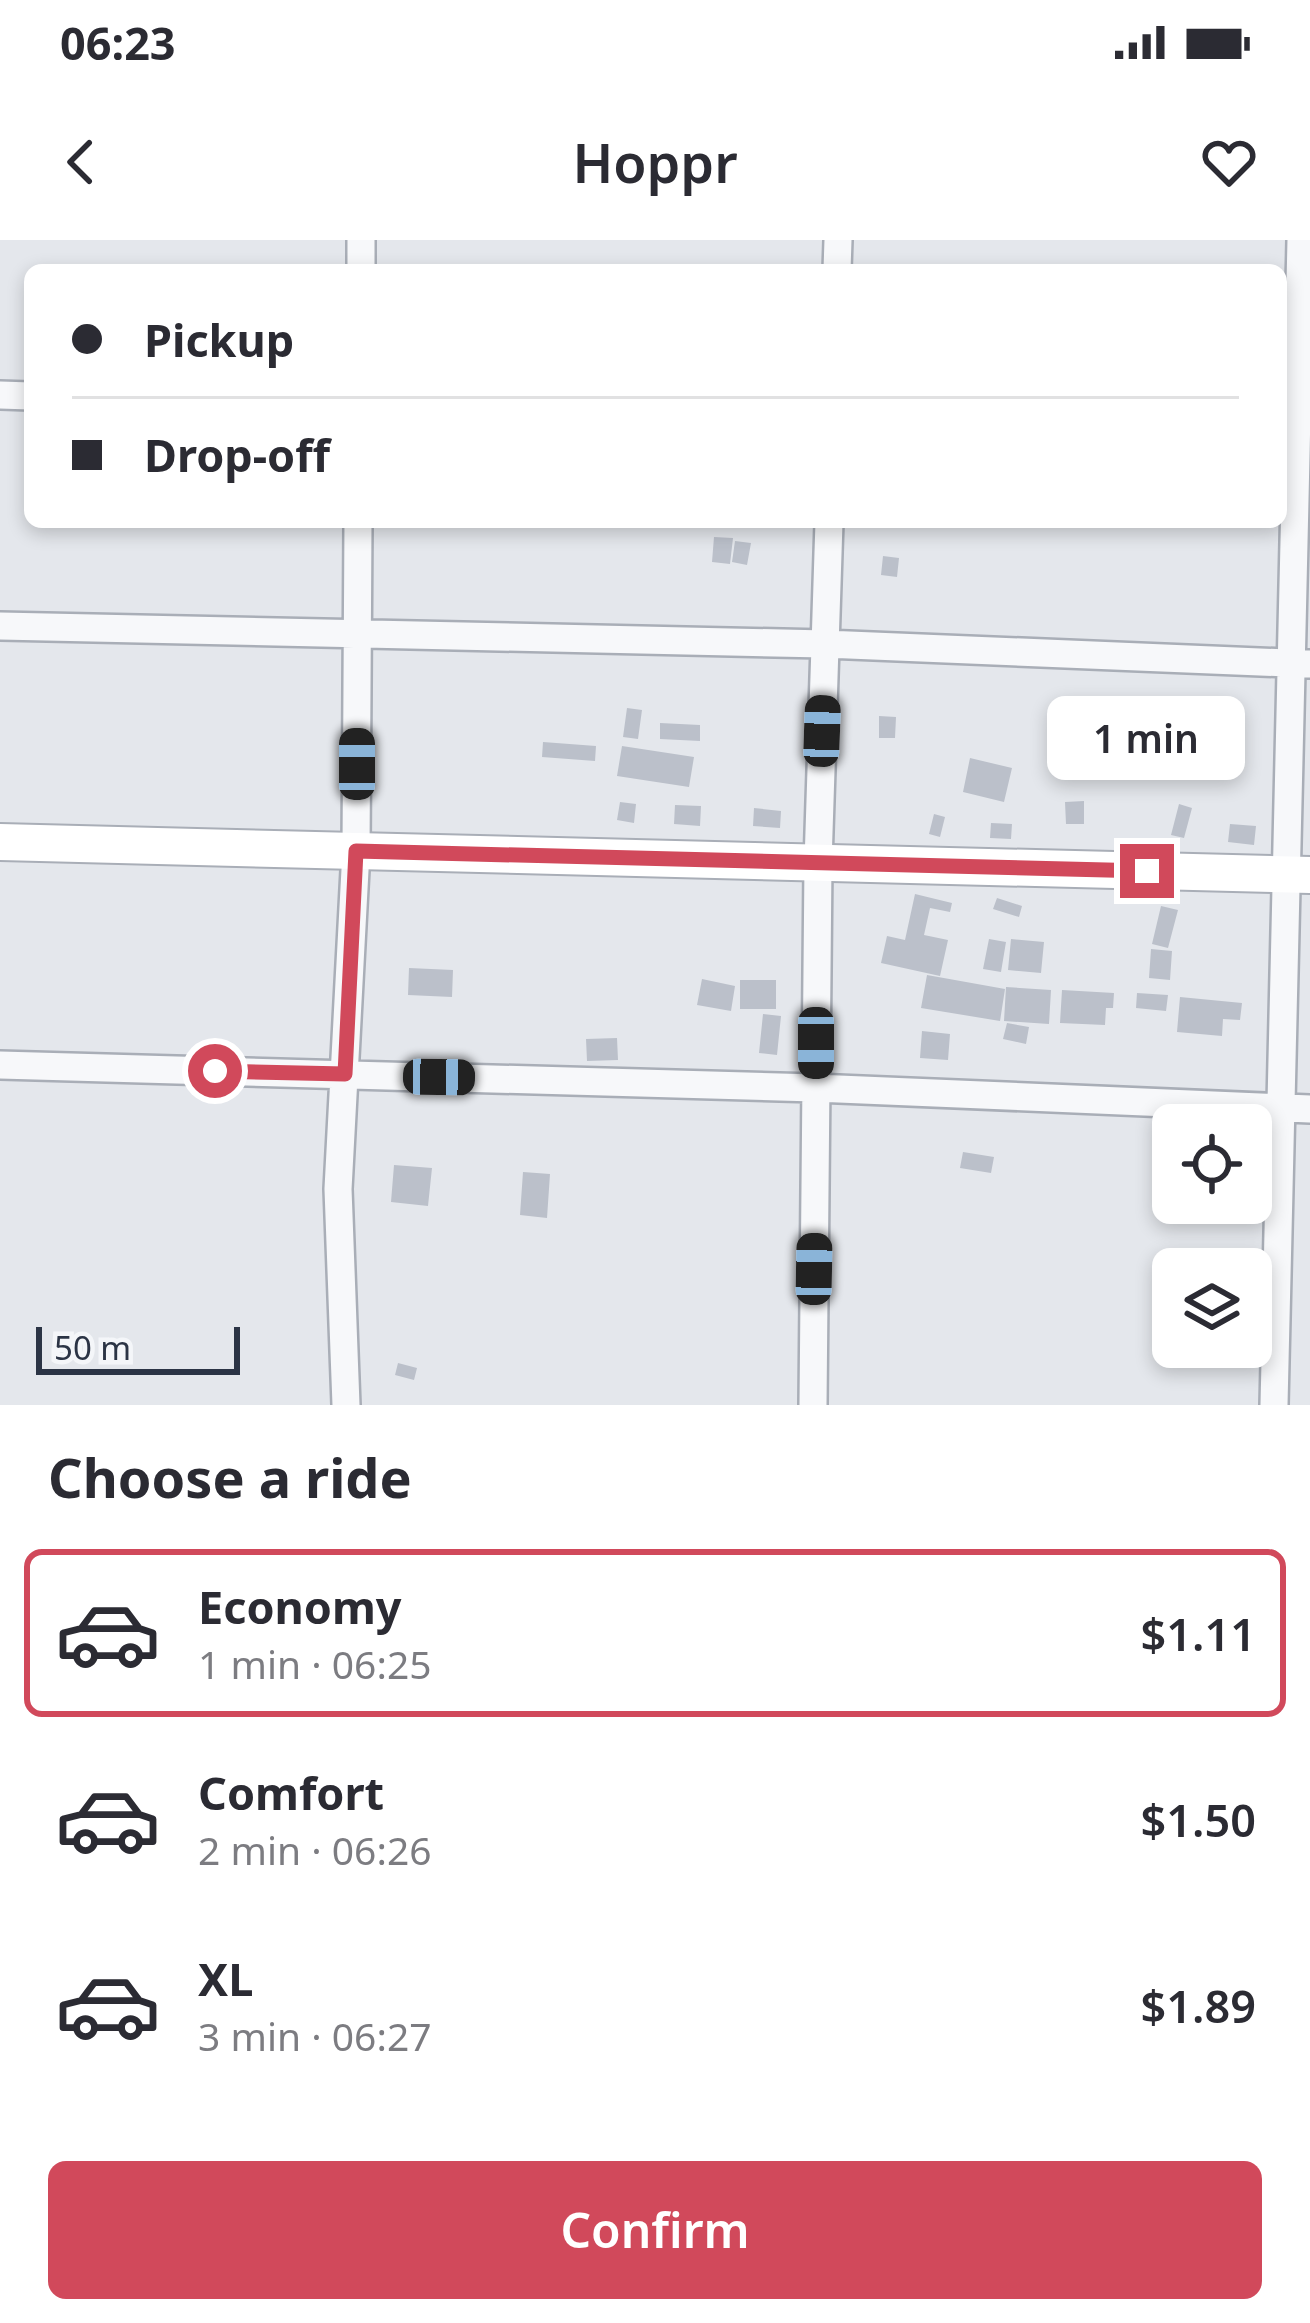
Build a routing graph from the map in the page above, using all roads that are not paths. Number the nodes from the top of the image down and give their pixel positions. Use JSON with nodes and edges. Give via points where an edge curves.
{"nodes":[{"id":1,"x":1300,"y":240,"type":"edge"},
{"id":2,"x":1296,"y":428,"type":"edge"},
{"id":3,"x":358,"y":528,"type":"edge"},
{"id":4,"x":829,"y":528,"type":"edge"},
{"id":5,"x":0,"y":626,"type":"edge"},
{"id":6,"x":358,"y":634,"type":"junction"},
{"id":7,"x":825,"y":644,"type":"junction"},
{"id":8,"x":1301,"y":664,"type":"edge"},
{"id":9,"x":0,"y":842,"type":"edge"},
{"id":10,"x":356,"y":851,"type":"junction"},
{"id":11,"x":818,"y":863,"type":"junction"},
{"id":12,"x":1299,"y":874,"type":"edge"},
{"id":13,"x":0,"y":1065,"type":"edge"},
{"id":14,"x":345,"y":1074,"type":"junction"},
{"id":15,"x":815,"y":1088,"type":"junction"},
{"id":16,"x":1296,"y":1109,"type":"edge"},
{"id":17,"x":346,"y":1405,"type":"edge"},
{"id":18,"x":812,"y":1405,"type":"edge"},
{"id":19,"x":1274,"y":1405,"type":"edge"}],
"edges":[{"from":1,"to":2,"type":"street"},
{"from":2,"to":8,"type":"street"},
{"from":3,"to":6,"type":"street"},
{"from":4,"to":7,"type":"street"},
{"from":5,"to":6,"type":"street"},
{"from":6,"to":7,"type":"street"},
{"from":6,"to":10,"type":"street"},
{"from":7,"to":8,"type":"street"},
{"from":7,"to":11,"type":"street"},
{"from":8,"to":12,"type":"street"},
{"from":9,"to":10,"type":"street"},
{"from":10,"to":11,"type":"street"},
{"from":10,"to":14,"type":"street"},
{"from":11,"to":12,"type":"street"},
{"from":11,"to":15,"type":"street"},
{"from":12,"to":16,"type":"street"},
{"from":13,"to":14,"type":"street"},
{"from":14,"to":15,"type":"street"},
{"from":14,"to":17,"type":"street","via":[[338,1189]]},
{"from":15,"to":16,"type":"street"},
{"from":15,"to":18,"type":"street"},
{"from":16,"to":19,"type":"street"}]}
